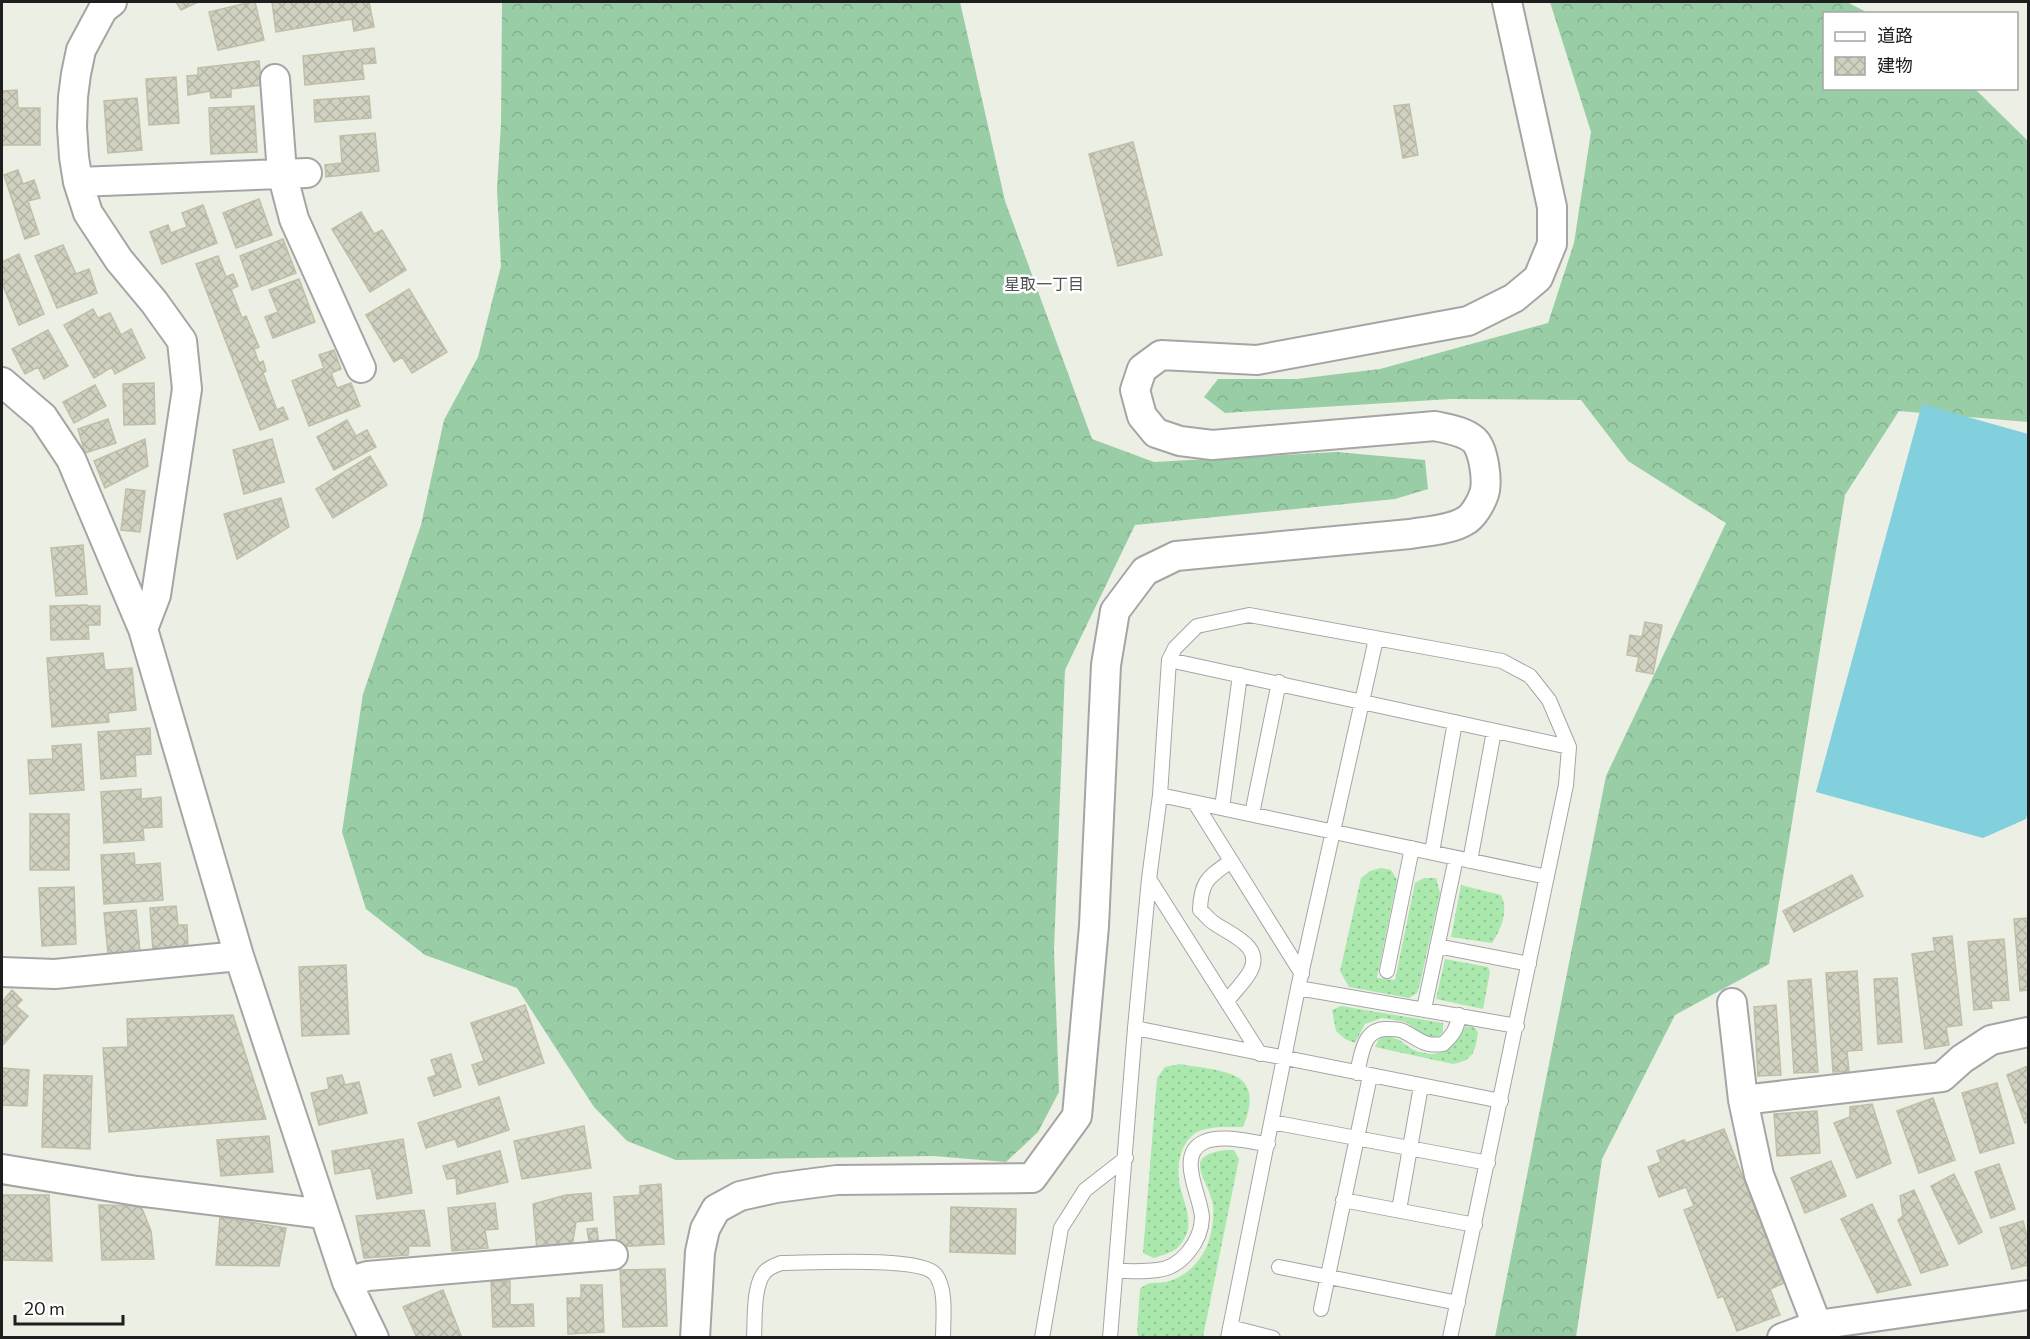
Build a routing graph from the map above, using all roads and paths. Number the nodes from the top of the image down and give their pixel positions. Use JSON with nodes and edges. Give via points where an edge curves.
{"nodes":[{"id":1,"x":112,"y":2,"type":"edge"},
{"id":2,"x":1507,"y":2,"type":"edge"},
{"id":3,"x":275,"y":79,"type":"dead end"},
{"id":4,"x":295,"y":173,"type":"junction"},
{"id":5,"x":78,"y":182,"type":"junction"},
{"id":6,"x":361,"y":368,"type":"dead end"},
{"id":7,"x":2,"y":382,"type":"edge"},
{"id":8,"x":143,"y":629,"type":"junction"},
{"id":9,"x":1376,"y":639,"type":"junction"},
{"id":10,"x":1169,"y":660,"type":"junction"},
{"id":11,"x":1240,"y":675,"type":"junction"},
{"id":12,"x":1280,"y":682,"type":"junction"},
{"id":13,"x":1362,"y":702,"type":"junction"},
{"id":14,"x":1455,"y":722,"type":"junction"},
{"id":15,"x":1494,"y":731,"type":"junction"},
{"id":16,"x":1569,"y":747,"type":"junction"},
{"id":17,"x":1161,"y":795,"type":"junction"},
{"id":18,"x":1195,"y":803,"type":"junction"},
{"id":19,"x":1221,"y":808,"type":"junction"},
{"id":20,"x":1252,"y":814,"type":"junction"},
{"id":21,"x":1332,"y":830,"type":"junction"},
{"id":22,"x":1412,"y":848,"type":"junction"},
{"id":23,"x":1432,"y":852,"type":"junction"},
{"id":24,"x":1456,"y":858,"type":"junction"},
{"id":25,"x":1231,"y":861,"type":"junction"},
{"id":26,"x":1470,"y":861,"type":"junction"},
{"id":27,"x":1547,"y":877,"type":"junction"},
{"id":28,"x":1149,"y":879,"type":"junction"},
{"id":29,"x":1437,"y":946,"type":"junction"},
{"id":30,"x":239,"y":956,"type":"junction"},
{"id":31,"x":1529,"y":964,"type":"junction"},
{"id":32,"x":1387,"y":971,"type":"dead end"},
{"id":33,"x":2,"y":972,"type":"edge"},
{"id":34,"x":1302,"y":974,"type":"junction"},
{"id":35,"x":1298,"y":988,"type":"junction"},
{"id":36,"x":1227,"y":1001,"type":"junction"},
{"id":37,"x":1732,"y":1004,"type":"dead end"},
{"id":38,"x":1424,"y":1009,"type":"junction"},
{"id":39,"x":1459,"y":1015,"type":"junction"},
{"id":40,"x":1517,"y":1026,"type":"junction"},
{"id":41,"x":1135,"y":1029,"type":"junction"},
{"id":42,"x":2028,"y":1032,"type":"edge"},
{"id":43,"x":1260,"y":1054,"type":"junction"},
{"id":44,"x":1285,"y":1060,"type":"junction"},
{"id":45,"x":1364,"y":1075,"type":"junction"},
{"id":46,"x":1421,"y":1086,"type":"junction"},
{"id":47,"x":1743,"y":1100,"type":"junction"},
{"id":48,"x":1501,"y":1101,"type":"junction"},
{"id":49,"x":1272,"y":1122,"type":"junction"},
{"id":50,"x":1356,"y":1137,"type":"junction"},
{"id":51,"x":1268,"y":1144,"type":"junction"},
{"id":52,"x":1411,"y":1148,"type":"junction"},
{"id":53,"x":1126,"y":1158,"type":"junction"},
{"id":54,"x":1488,"y":1163,"type":"junction"},
{"id":55,"x":2,"y":1169,"type":"edge"},
{"id":56,"x":1343,"y":1200,"type":"junction"},
{"id":57,"x":1399,"y":1210,"type":"junction"},
{"id":58,"x":324,"y":1214,"type":"junction"},
{"id":59,"x":1475,"y":1225,"type":"junction"},
{"id":60,"x":613,"y":1256,"type":"dead end"},
{"id":61,"x":1279,"y":1267,"type":"dead end"},
{"id":62,"x":1116,"y":1271,"type":"junction"},
{"id":63,"x":1327,"y":1277,"type":"junction"},
{"id":64,"x":347,"y":1282,"type":"junction"},
{"id":65,"x":2028,"y":1295,"type":"edge"},
{"id":66,"x":1458,"y":1303,"type":"junction"},
{"id":67,"x":1321,"y":1309,"type":"dead end"},
{"id":68,"x":1822,"y":1331,"type":"edge"},
{"id":69,"x":1229,"y":1332,"type":"edge"},
{"id":70,"x":374,"y":1338,"type":"edge"},
{"id":71,"x":695,"y":1338,"type":"edge"},
{"id":72,"x":754,"y":1338,"type":"edge"},
{"id":73,"x":943,"y":1338,"type":"edge"},
{"id":74,"x":1042,"y":1338,"type":"edge"},
{"id":75,"x":1110,"y":1338,"type":"edge"},
{"id":76,"x":1273,"y":1338,"type":"edge"},
{"id":77,"x":1450,"y":1338,"type":"edge"},
{"id":78,"x":1782,"y":1338,"type":"edge"}],
"edges":[{"from":1,"to":5,"type":"street","via":[[103,9],[81,50],[76,74],[72,127]]},
{"from":2,"to":71,"type":"street","via":[[1552,207],[1552,244],[1538,278],[1514,298],[1468,321],[1257,360],[1161,355],[1142,369],[1135,390],[1142,416],[1156,433],[1180,441],[1212,445],[1435,426],[1457,431],[1475,441],[1482,453],[1485,493],[1478,507],[1467,520],[1442,529],[1176,556],[1145,572],[1115,611],[1106,665],[1094,926],[1077,1116],[1032,1178],[837,1180],[740,1196],[716,1209],[705,1229],[700,1252]]},
{"from":3,"to":4,"type":"street"},
{"from":4,"to":5,"type":"street"},
{"from":4,"to":6,"type":"street","via":[[294,219]]},
{"from":5,"to":8,"type":"street","via":[[88,213],[182,341],[187,389],[156,595]]},
{"from":7,"to":8,"type":"street","via":[[43,417],[71,459]]},
{"from":8,"to":30,"type":"street"},
{"from":9,"to":10,"type":"lane","via":[[1250,615],[1197,626]]},
{"from":9,"to":13,"type":"lane"},
{"from":9,"to":16,"type":"lane","via":[[1502,661],[1530,676],[1549,700]]},
{"from":10,"to":11,"type":"lane"},
{"from":10,"to":17,"type":"lane"},
{"from":11,"to":12,"type":"lane"},
{"from":11,"to":19,"type":"lane"},
{"from":12,"to":13,"type":"lane"},
{"from":12,"to":20,"type":"lane"},
{"from":13,"to":14,"type":"lane"},
{"from":13,"to":21,"type":"lane"},
{"from":14,"to":15,"type":"lane"},
{"from":14,"to":23,"type":"lane"},
{"from":15,"to":16,"type":"lane"},
{"from":15,"to":26,"type":"lane"},
{"from":16,"to":27,"type":"lane","via":[[1566,785]]},
{"from":17,"to":18,"type":"lane"},
{"from":17,"to":28,"type":"lane"},
{"from":18,"to":19,"type":"lane"},
{"from":18,"to":25,"type":"lane"},
{"from":19,"to":20,"type":"lane"},
{"from":20,"to":21,"type":"lane"},
{"from":21,"to":22,"type":"lane"},
{"from":21,"to":34,"type":"lane"},
{"from":22,"to":23,"type":"lane"},
{"from":22,"to":32,"type":"lane"},
{"from":23,"to":24,"type":"lane"},
{"from":24,"to":26,"type":"lane"},
{"from":24,"to":29,"type":"lane"},
{"from":25,"to":34,"type":"lane"},
{"from":25,"to":36,"type":"lane","via":[[1207,879],[1200,910],[1249,946],[1254,959],[1250,973]]},
{"from":26,"to":27,"type":"lane"},
{"from":27,"to":31,"type":"lane"},
{"from":28,"to":36,"type":"lane"},
{"from":28,"to":41,"type":"lane"},
{"from":29,"to":31,"type":"lane"},
{"from":29,"to":38,"type":"lane"},
{"from":30,"to":33,"type":"street","via":[[55,974]]},
{"from":30,"to":58,"type":"street"},
{"from":31,"to":40,"type":"lane"},
{"from":34,"to":35,"type":"lane"},
{"from":35,"to":38,"type":"lane"},
{"from":35,"to":44,"type":"lane"},
{"from":36,"to":43,"type":"lane"},
{"from":37,"to":47,"type":"street"},
{"from":38,"to":39,"type":"lane"},
{"from":39,"to":40,"type":"lane"},
{"from":39,"to":45,"type":"lane","via":[[1454,1034],[1443,1044],[1424,1044],[1400,1029],[1381,1028],[1368,1035],[1364,1044]]},
{"from":40,"to":48,"type":"lane"},
{"from":41,"to":43,"type":"lane"},
{"from":41,"to":53,"type":"lane"},
{"from":42,"to":47,"type":"street","via":[[1992,1040],[1942,1077]]},
{"from":43,"to":44,"type":"lane"},
{"from":44,"to":45,"type":"lane"},
{"from":44,"to":49,"type":"lane"},
{"from":45,"to":46,"type":"lane"},
{"from":45,"to":50,"type":"lane"},
{"from":46,"to":48,"type":"lane"},
{"from":46,"to":52,"type":"lane"},
{"from":47,"to":68,"type":"street","via":[[1759,1175]]},
{"from":48,"to":54,"type":"lane"},
{"from":49,"to":50,"type":"lane"},
{"from":49,"to":51,"type":"lane"},
{"from":50,"to":52,"type":"lane"},
{"from":50,"to":56,"type":"lane"},
{"from":51,"to":62,"type":"lane","via":[[1216,1140],[1193,1151],[1190,1169],[1202,1218],[1187,1255],[1158,1270]]},
{"from":51,"to":69,"type":"lane"},
{"from":52,"to":54,"type":"lane"},
{"from":52,"to":57,"type":"lane"},
{"from":53,"to":62,"type":"lane"},
{"from":53,"to":74,"type":"lane","via":[[1085,1190],[1061,1228]]},
{"from":54,"to":59,"type":"lane"},
{"from":55,"to":58,"type":"street","via":[[137,1191]]},
{"from":56,"to":57,"type":"lane"},
{"from":56,"to":63,"type":"lane"},
{"from":57,"to":59,"type":"lane"},
{"from":58,"to":64,"type":"street"},
{"from":59,"to":66,"type":"lane"},
{"from":60,"to":64,"type":"street","via":[[368,1276]]},
{"from":61,"to":63,"type":"lane"},
{"from":62,"to":75,"type":"lane"},
{"from":63,"to":66,"type":"lane"},
{"from":63,"to":67,"type":"lane"},
{"from":64,"to":70,"type":"street"},
{"from":65,"to":68,"type":"street"},
{"from":66,"to":77,"type":"lane"},
{"from":68,"to":78,"type":"street"},
{"from":69,"to":76,"type":"lane"},
{"from":72,"to":73,"type":"lane","via":[[763,1274],[782,1263],[923,1266],[936,1275],[943,1295]]}]}
